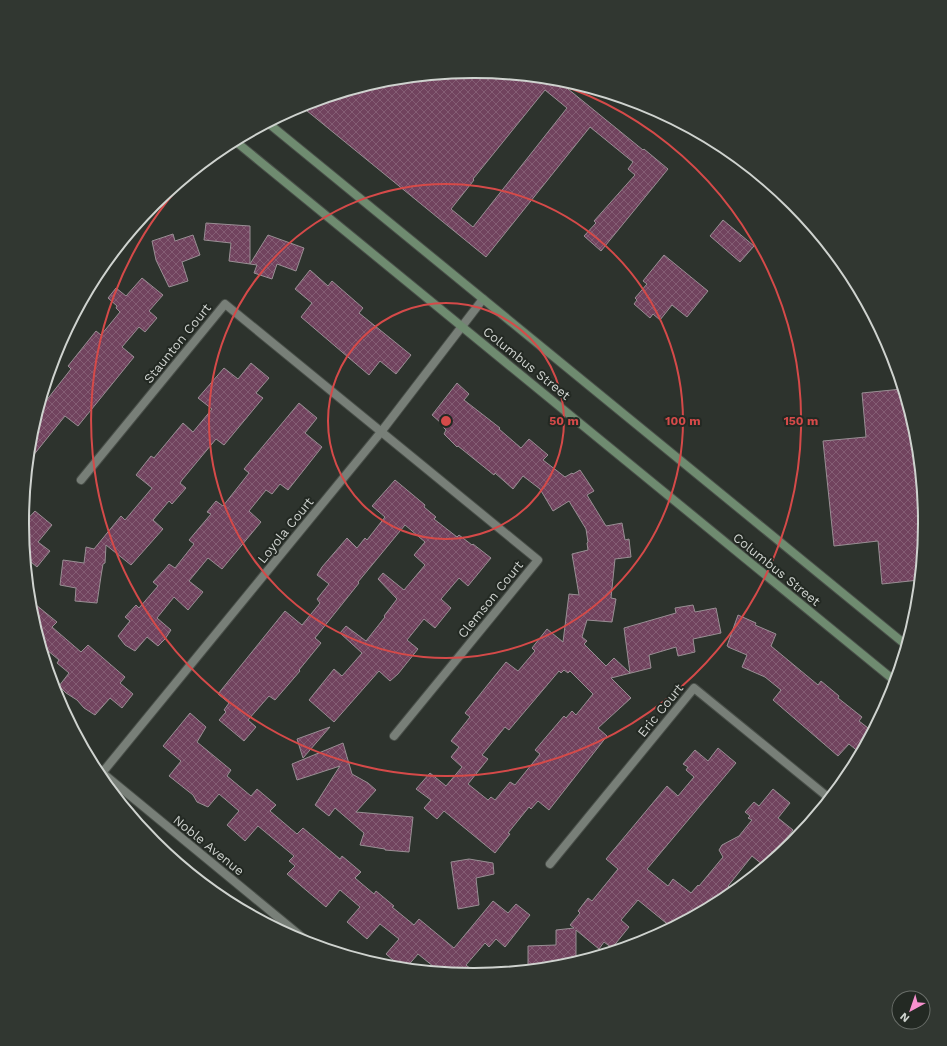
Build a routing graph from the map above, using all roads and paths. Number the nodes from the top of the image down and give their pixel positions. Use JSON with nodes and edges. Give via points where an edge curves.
{"nodes":[{"id":1,"x":272,"y":127,"type":"edge"},
{"id":2,"x":240,"y":145,"type":"edge"},
{"id":3,"x":483,"y":299,"type":"junction"},
{"id":4,"x":462,"y":326,"type":"junction"},
{"id":5,"x":381,"y":432,"type":"junction"},
{"id":6,"x":81,"y":480,"type":"dead end"},
{"id":7,"x":902,"y":642,"type":"edge"},
{"id":8,"x":890,"y":677,"type":"edge"},
{"id":9,"x":394,"y":736,"type":"dead end"},
{"id":10,"x":104,"y":770,"type":"edge"},
{"id":11,"x":112,"y":781,"type":"edge"},
{"id":12,"x":825,"y":795,"type":"edge"},
{"id":13,"x":550,"y":864,"type":"dead end"},
{"id":14,"x":292,"y":929,"type":"edge"}],
"edges":[{"from":1,"to":3,"type":"main road","name":"Columbus Street"},
{"from":2,"to":4,"type":"main road","name":"Columbus Street"},
{"from":3,"to":4,"type":"street","name":"Loyola Court"},
{"from":3,"to":7,"type":"main road","name":"Columbus Street"},
{"from":4,"to":5,"type":"street","name":"Loyola Court"},
{"from":4,"to":8,"type":"main road","name":"Columbus Street"},
{"from":5,"to":6,"type":"street","name":"Staunton Court","via":[[225,304]]},
{"from":5,"to":9,"type":"street","name":"Clemson Court","via":[[538,560]]},
{"from":5,"to":10,"type":"street","name":"Loyola Court"},
{"from":11,"to":14,"type":"street","name":"Noble Avenue"},
{"from":12,"to":13,"type":"street","name":"Eric Court","via":[[694,688]]}]}
